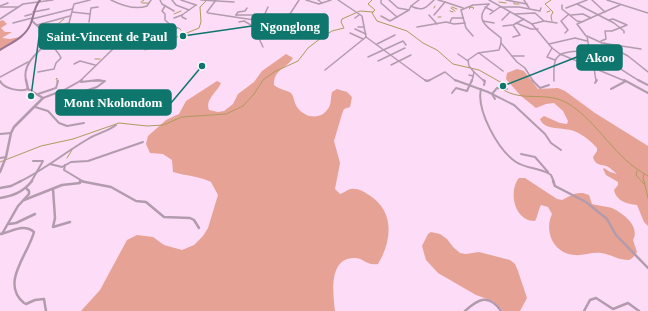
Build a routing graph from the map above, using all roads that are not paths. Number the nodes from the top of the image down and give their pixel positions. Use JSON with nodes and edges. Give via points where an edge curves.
{"nodes":[{"id":1,"x":53,"y":0,"type":"edge"},
{"id":2,"x":90,"y":0,"type":"edge"},
{"id":3,"x":111,"y":0,"type":"edge"},
{"id":4,"x":151,"y":0,"type":"edge"},
{"id":5,"x":160,"y":0,"type":"edge"},
{"id":6,"x":172,"y":0,"type":"edge"},
{"id":7,"x":181,"y":0,"type":"edge"},
{"id":8,"x":201,"y":0,"type":"edge"},
{"id":9,"x":216,"y":0,"type":"edge"},
{"id":10,"x":299,"y":0,"type":"edge"},
{"id":11,"x":306,"y":0,"type":"edge"},
{"id":12,"x":318,"y":0,"type":"edge"},
{"id":13,"x":331,"y":0,"type":"edge"},
{"id":14,"x":338,"y":0,"type":"edge"},
{"id":15,"x":381,"y":0,"type":"edge"},
{"id":16,"x":389,"y":0,"type":"edge"},
{"id":17,"x":419,"y":0,"type":"edge"},
{"id":18,"x":434,"y":0,"type":"edge"},
{"id":19,"x":438,"y":0,"type":"edge"},
{"id":20,"x":448,"y":0,"type":"edge"},
{"id":21,"x":506,"y":0,"type":"edge"},
{"id":22,"x":524,"y":0,"type":"edge"},
{"id":23,"x":587,"y":0,"type":"edge"},
{"id":24,"x":592,"y":0,"type":"edge"},
{"id":25,"x":607,"y":0,"type":"edge"},
{"id":26,"x":39,"y":1,"type":"edge"},
{"id":27,"x":490,"y":1,"type":"edge"},
{"id":28,"x":8,"y":2,"type":"dead end"},
{"id":29,"x":234,"y":2,"type":"dead end"},
{"id":30,"x":445,"y":2,"type":"junction"},
{"id":31,"x":322,"y":3,"type":"junction"},
{"id":32,"x":489,"y":4,"type":"junction"},
{"id":33,"x":527,"y":4,"type":"junction"},
{"id":34,"x":577,"y":4,"type":"junction"},
{"id":35,"x":562,"y":5,"type":"dead end"},
{"id":36,"x":620,"y":5,"type":"junction"},
{"id":37,"x":165,"y":6,"type":"junction"},
{"id":38,"x":411,"y":6,"type":"junction"},
{"id":39,"x":0,"y":7,"type":"edge"},
{"id":40,"x":19,"y":7,"type":"junction"},
{"id":41,"x":98,"y":7,"type":"dead end"},
{"id":42,"x":268,"y":7,"type":"dead end"},
{"id":43,"x":486,"y":7,"type":"junction"},
{"id":44,"x":500,"y":7,"type":"junction"},
{"id":45,"x":248,"y":8,"type":"dead end"},
{"id":46,"x":398,"y":8,"type":"junction"},
{"id":47,"x":463,"y":8,"type":"junction"},
{"id":48,"x":529,"y":8,"type":"junction"},
{"id":49,"x":541,"y":8,"type":"dead end"},
{"id":50,"x":566,"y":8,"type":"dead end"},
{"id":51,"x":49,"y":9,"type":"dead end"},
{"id":52,"x":72,"y":9,"type":"junction"},
{"id":53,"x":189,"y":10,"type":"junction"},
{"id":54,"x":409,"y":10,"type":"junction"},
{"id":55,"x":416,"y":10,"type":"junction"},
{"id":56,"x":174,"y":11,"type":"dead end"},
{"id":57,"x":493,"y":11,"type":"junction"},
{"id":58,"x":72,"y":12,"type":"junction"},
{"id":59,"x":414,"y":12,"type":"dead end"},
{"id":60,"x":510,"y":12,"type":"junction"},
{"id":61,"x":605,"y":12,"type":"junction"},
{"id":62,"x":32,"y":13,"type":"junction"},
{"id":63,"x":291,"y":13,"type":"junction"},
{"id":64,"x":405,"y":13,"type":"junction"},
{"id":65,"x":648,"y":13,"type":"edge"},
{"id":66,"x":90,"y":14,"type":"junction"},
{"id":67,"x":490,"y":14,"type":"dead end"},
{"id":68,"x":514,"y":14,"type":"junction"},
{"id":69,"x":182,"y":15,"type":"junction"},
{"id":70,"x":264,"y":15,"type":"junction"},
{"id":71,"x":360,"y":15,"type":"junction"},
{"id":72,"x":429,"y":15,"type":"dead end"},
{"id":73,"x":434,"y":15,"type":"dead end"},
{"id":74,"x":570,"y":15,"type":"junction"},
{"id":75,"x":598,"y":15,"type":"junction"},
{"id":76,"x":25,"y":16,"type":"dead end"},
{"id":77,"x":70,"y":16,"type":"junction"},
{"id":78,"x":235,"y":16,"type":"junction"},
{"id":79,"x":381,"y":16,"type":"dead end"},
{"id":80,"x":397,"y":17,"type":"junction"},
{"id":81,"x":174,"y":18,"type":"dead end"},
{"id":82,"x":355,"y":18,"type":"dead end"},
{"id":83,"x":463,"y":18,"type":"junction"},
{"id":84,"x":591,"y":18,"type":"junction"},
{"id":85,"x":0,"y":19,"type":"edge"},
{"id":86,"x":186,"y":19,"type":"dead end"},
{"id":87,"x":524,"y":19,"type":"junction"},
{"id":88,"x":32,"y":20,"type":"junction"},
{"id":89,"x":262,"y":20,"type":"junction"},
{"id":90,"x":502,"y":20,"type":"dead end"},
{"id":91,"x":609,"y":20,"type":"junction"},
{"id":92,"x":544,"y":21,"type":"junction"},
{"id":93,"x":89,"y":22,"type":"dead end"},
{"id":94,"x":173,"y":22,"type":"dead end"},
{"id":95,"x":239,"y":22,"type":"dead end"},
{"id":96,"x":450,"y":22,"type":"junction"},
{"id":97,"x":483,"y":22,"type":"junction"},
{"id":98,"x":494,"y":22,"type":"dead end"},
{"id":99,"x":582,"y":22,"type":"junction"},
{"id":100,"x":13,"y":23,"type":"dead end"},
{"id":101,"x":69,"y":23,"type":"junction"},
{"id":102,"x":168,"y":23,"type":"junction"},
{"id":103,"x":465,"y":23,"type":"junction"},
{"id":104,"x":516,"y":23,"type":"junction"},
{"id":105,"x":558,"y":23,"type":"dead end"},
{"id":106,"x":437,"y":24,"type":"junction"},
{"id":107,"x":532,"y":24,"type":"junction"},
{"id":108,"x":37,"y":25,"type":"junction"},
{"id":109,"x":513,"y":25,"type":"junction"},
{"id":110,"x":503,"y":26,"type":"dead end"},
{"id":111,"x":358,"y":27,"type":"dead end"},
{"id":112,"x":364,"y":27,"type":"junction"},
{"id":113,"x":620,"y":27,"type":"junction"},
{"id":114,"x":178,"y":28,"type":"dead end"},
{"id":115,"x":320,"y":28,"type":"dead end"},
{"id":116,"x":417,"y":28,"type":"dead end"},
{"id":117,"x":87,"y":29,"type":"dead end"},
{"id":118,"x":262,"y":29,"type":"dead end"},
{"id":119,"x":299,"y":29,"type":"junction"},
{"id":120,"x":355,"y":29,"type":"dead end"},
{"id":121,"x":538,"y":29,"type":"junction"},
{"id":122,"x":41,"y":30,"type":"junction"},
{"id":123,"x":301,"y":32,"type":"dead end"},
{"id":124,"x":312,"y":33,"type":"dead end"},
{"id":125,"x":350,"y":33,"type":"dead end"},
{"id":126,"x":565,"y":33,"type":"dead end"},
{"id":127,"x":624,"y":33,"type":"dead end"},
{"id":128,"x":366,"y":34,"type":"junction"},
{"id":129,"x":395,"y":34,"type":"dead end"},
{"id":130,"x":473,"y":36,"type":"dead end"},
{"id":131,"x":586,"y":36,"type":"junction"},
{"id":132,"x":274,"y":37,"type":"dead end"},
{"id":133,"x":359,"y":37,"type":"junction"},
{"id":134,"x":366,"y":37,"type":"junction"},
{"id":135,"x":513,"y":37,"type":"dead end"},
{"id":136,"x":363,"y":39,"type":"junction"},
{"id":137,"x":587,"y":41,"type":"junction"},
{"id":138,"x":600,"y":41,"type":"junction"},
{"id":139,"x":602,"y":42,"type":"junction"},
{"id":140,"x":47,"y":43,"type":"junction"},
{"id":141,"x":501,"y":43,"type":"junction"},
{"id":142,"x":376,"y":44,"type":"junction"},
{"id":143,"x":549,"y":44,"type":"junction"},
{"id":144,"x":66,"y":45,"type":"dead end"},
{"id":145,"x":406,"y":45,"type":"dead end"},
{"id":146,"x":53,"y":47,"type":"junction"},
{"id":147,"x":263,"y":47,"type":"dead end"},
{"id":148,"x":114,"y":48,"type":"dead end"},
{"id":149,"x":406,"y":48,"type":"dead end"},
{"id":150,"x":552,"y":48,"type":"junction"},
{"id":151,"x":384,"y":49,"type":"junction"},
{"id":152,"x":640,"y":49,"type":"dead end"},
{"id":153,"x":0,"y":50,"type":"edge"},
{"id":154,"x":585,"y":52,"type":"junction"},
{"id":155,"x":458,"y":54,"type":"dead end"},
{"id":156,"x":479,"y":54,"type":"junction"},
{"id":157,"x":560,"y":54,"type":"junction"},
{"id":158,"x":590,"y":54,"type":"junction"},
{"id":159,"x":392,"y":55,"type":"junction"},
{"id":160,"x":411,"y":55,"type":"dead end"},
{"id":161,"x":512,"y":56,"type":"junction"},
{"id":162,"x":524,"y":56,"type":"dead end"},
{"id":163,"x":598,"y":56,"type":"junction"},
{"id":164,"x":368,"y":57,"type":"dead end"},
{"id":165,"x":555,"y":60,"type":"junction"},
{"id":166,"x":573,"y":60,"type":"junction"},
{"id":167,"x":378,"y":61,"type":"dead end"},
{"id":168,"x":400,"y":61,"type":"junction"},
{"id":169,"x":468,"y":61,"type":"junction"},
{"id":170,"x":28,"y":62,"type":"junction"},
{"id":171,"x":74,"y":64,"type":"dead end"},
{"id":172,"x":585,"y":64,"type":"junction"},
{"id":173,"x":96,"y":65,"type":"junction"},
{"id":174,"x":391,"y":66,"type":"dead end"},
{"id":175,"x":593,"y":67,"type":"junction"},
{"id":176,"x":325,"y":70,"type":"dead end"},
{"id":177,"x":503,"y":71,"type":"dead end"},
{"id":178,"x":38,"y":72,"type":"dead end"},
{"id":179,"x":474,"y":72,"type":"junction"},
{"id":180,"x":648,"y":72,"type":"edge"},
{"id":181,"x":469,"y":75,"type":"dead end"},
{"id":182,"x":473,"y":76,"type":"junction"},
{"id":183,"x":0,"y":78,"type":"edge"},
{"id":184,"x":58,"y":81,"type":"dead end"},
{"id":185,"x":486,"y":81,"type":"junction"},
{"id":186,"x":554,"y":81,"type":"dead end"},
{"id":187,"x":627,"y":81,"type":"junction"},
{"id":188,"x":76,"y":83,"type":"junction"},
{"id":189,"x":490,"y":83,"type":"dead end"},
{"id":190,"x":595,"y":83,"type":"dead end"},
{"id":191,"x":484,"y":85,"type":"dead end"},
{"id":192,"x":549,"y":85,"type":"dead end"},
{"id":193,"x":648,"y":85,"type":"edge"},
{"id":194,"x":470,"y":86,"type":"junction"},
{"id":195,"x":28,"y":89,"type":"junction"},
{"id":196,"x":480,"y":89,"type":"junction"},
{"id":197,"x":507,"y":89,"type":"dead end"},
{"id":198,"x":611,"y":89,"type":"dead end"},
{"id":199,"x":452,"y":93,"type":"dead end"},
{"id":200,"x":648,"y":93,"type":"edge"},
{"id":201,"x":38,"y":94,"type":"junction"},
{"id":202,"x":492,"y":94,"type":"junction"},
{"id":203,"x":43,"y":98,"type":"junction"},
{"id":204,"x":495,"y":98,"type":"dead end"},
{"id":205,"x":70,"y":102,"type":"dead end"},
{"id":206,"x":35,"y":107,"type":"junction"},
{"id":207,"x":84,"y":122,"type":"dead end"},
{"id":208,"x":116,"y":125,"type":"dead end"},
{"id":209,"x":11,"y":133,"type":"junction"},
{"id":210,"x":0,"y":134,"type":"edge"},
{"id":211,"x":143,"y":142,"type":"dead end"},
{"id":212,"x":561,"y":150,"type":"dead end"},
{"id":213,"x":521,"y":154,"type":"dead end"},
{"id":214,"x":6,"y":157,"type":"junction"},
{"id":215,"x":0,"y":158,"type":"edge"},
{"id":216,"x":34,"y":161,"type":"dead end"},
{"id":217,"x":50,"y":164,"type":"junction"},
{"id":218,"x":65,"y":165,"type":"junction"},
{"id":219,"x":0,"y":172,"type":"edge"},
{"id":220,"x":38,"y":173,"type":"junction"},
{"id":221,"x":548,"y":173,"type":"junction"},
{"id":222,"x":81,"y":182,"type":"junction"},
{"id":223,"x":0,"y":188,"type":"edge"},
{"id":224,"x":26,"y":188,"type":"junction"},
{"id":225,"x":53,"y":189,"type":"junction"},
{"id":226,"x":0,"y":198,"type":"edge"},
{"id":227,"x":24,"y":200,"type":"junction"},
{"id":228,"x":35,"y":214,"type":"dead end"},
{"id":229,"x":70,"y":222,"type":"dead end"},
{"id":230,"x":9,"y":224,"type":"junction"},
{"id":231,"x":198,"y":228,"type":"dead end"},
{"id":232,"x":1,"y":234,"type":"edge"},
{"id":233,"x":18,"y":257,"type":"dead end"},
{"id":234,"x":648,"y":268,"type":"edge"},
{"id":235,"x":10,"y":284,"type":"dead end"},
{"id":236,"x":46,"y":311,"type":"edge"},
{"id":237,"x":465,"y":311,"type":"edge"},
{"id":238,"x":501,"y":311,"type":"edge"},
{"id":239,"x":584,"y":311,"type":"edge"},
{"id":240,"x":639,"y":311,"type":"edge"}],
"edges":[{"from":1,"to":26,"type":"street"},
{"from":2,"to":52,"type":"street","via":[[75,4]]},
{"from":3,"to":4,"type":"street","via":[[141,8]]},
{"from":5,"to":37,"type":"street"},
{"from":6,"to":53,"type":"street","via":[[175,5]]},
{"from":7,"to":53,"type":"street","via":[[196,6]]},
{"from":8,"to":9,"type":"street"},
{"from":9,"to":29,"type":"street"},
{"from":9,"to":78,"type":"street","via":[[207,13]]},
{"from":10,"to":63,"type":"street"},
{"from":11,"to":31,"type":"street"},
{"from":12,"to":31,"type":"street"},
{"from":13,"to":31,"type":"street"},
{"from":14,"to":71,"type":"street"},
{"from":15,"to":80,"type":"street","via":[[380,2]]},
{"from":16,"to":46,"type":"street"},
{"from":17,"to":38,"type":"street"},
{"from":18,"to":55,"type":"street","via":[[423,10]]},
{"from":19,"to":30,"type":"street"},
{"from":20,"to":30,"type":"street"},
{"from":21,"to":33,"type":"street"},
{"from":22,"to":33,"type":"street"},
{"from":23,"to":34,"type":"street"},
{"from":24,"to":61,"type":"street"},
{"from":25,"to":36,"type":"street"},
{"from":26,"to":40,"type":"street","via":[[28,2]]},
{"from":26,"to":62,"type":"main road"},
{"from":27,"to":32,"type":"street"},
{"from":27,"to":44,"type":"street"},
{"from":28,"to":39,"type":"street"},
{"from":30,"to":47,"type":"street"},
{"from":30,"to":73,"type":"street"},
{"from":32,"to":43,"type":"street"},
{"from":32,"to":47,"type":"street","via":[[481,3]]},
{"from":33,"to":48,"type":"street"},
{"from":34,"to":50,"type":"street"},
{"from":34,"to":75,"type":"street"},
{"from":35,"to":74,"type":"street","via":[[562,9]]},
{"from":36,"to":61,"type":"street"},
{"from":36,"to":65,"type":"street"},
{"from":37,"to":56,"type":"street"},
{"from":37,"to":102,"type":"street","via":[[162,11]]},
{"from":38,"to":54,"type":"street"},
{"from":38,"to":55,"type":"street"},
{"from":39,"to":40,"type":"street"},
{"from":40,"to":85,"type":"street"},
{"from":41,"to":66,"type":"street","via":[[91,8]]},
{"from":42,"to":70,"type":"street"},
{"from":43,"to":57,"type":"street"},
{"from":43,"to":97,"type":"street","via":[[482,13]]},
{"from":44,"to":48,"type":"street"},
{"from":44,"to":57,"type":"street"},
{"from":44,"to":60,"type":"street"},
{"from":45,"to":78,"type":"street"},
{"from":46,"to":54,"type":"street"},
{"from":46,"to":64,"type":"street"},
{"from":47,"to":83,"type":"street"},
{"from":48,"to":49,"type":"street","via":[[540,11]]},
{"from":51,"to":62,"type":"street"},
{"from":52,"to":58,"type":"street"},
{"from":52,"to":88,"type":"street"},
{"from":53,"to":69,"type":"street"},
{"from":54,"to":64,"type":"street"},
{"from":55,"to":59,"type":"street"},
{"from":57,"to":67,"type":"street"},
{"from":58,"to":66,"type":"street"},
{"from":58,"to":77,"type":"street"},
{"from":60,"to":68,"type":"street"},
{"from":60,"to":90,"type":"street"},
{"from":61,"to":75,"type":"street"},
{"from":62,"to":76,"type":"street"},
{"from":62,"to":88,"type":"main road"},
{"from":63,"to":70,"type":"street"},
{"from":63,"to":89,"type":"street","via":[[275,23]]},
{"from":63,"to":115,"type":"street","via":[[313,19]]},
{"from":63,"to":119,"type":"street"},
{"from":64,"to":80,"type":"street"},
{"from":66,"to":93,"type":"street"},
{"from":68,"to":87,"type":"street"},
{"from":68,"to":92,"type":"street","via":[[535,13]]},
{"from":69,"to":81,"type":"street"},
{"from":69,"to":86,"type":"street"},
{"from":70,"to":78,"type":"street"},
{"from":70,"to":89,"type":"street"},
{"from":71,"to":82,"type":"street"},
{"from":71,"to":112,"type":"street"},
{"from":72,"to":106,"type":"street"},
{"from":74,"to":84,"type":"street","via":[[583,14]]},
{"from":74,"to":99,"type":"street"},
{"from":74,"to":126,"type":"street","via":[[561,21],[568,30]]},
{"from":75,"to":84,"type":"street"},
{"from":75,"to":91,"type":"street"},
{"from":77,"to":101,"type":"street"},
{"from":77,"to":108,"type":"street"},
{"from":78,"to":89,"type":"street"},
{"from":79,"to":80,"type":"street","via":[[389,21]]},
{"from":83,"to":96,"type":"street","via":[[451,18]]},
{"from":83,"to":103,"type":"street"},
{"from":84,"to":99,"type":"street"},
{"from":87,"to":104,"type":"street"},
{"from":87,"to":107,"type":"street"},
{"from":88,"to":100,"type":"street"},
{"from":88,"to":108,"type":"street"},
{"from":88,"to":153,"type":"main road","via":[[24,34]]},
{"from":91,"to":113,"type":"street"},
{"from":91,"to":113,"type":"street","via":[[613,19],[627,25]]},
{"from":92,"to":105,"type":"street"},
{"from":92,"to":107,"type":"street"},
{"from":94,"to":102,"type":"street"},
{"from":95,"to":147,"type":"street","via":[[244,21],[258,29],[255,30]]},
{"from":96,"to":103,"type":"street"},
{"from":96,"to":106,"type":"street"},
{"from":97,"to":98,"type":"street"},
{"from":97,"to":141,"type":"street","via":[[501,38]]},
{"from":99,"to":131,"type":"street","via":[[577,25]]},
{"from":101,"to":117,"type":"street"},
{"from":101,"to":122,"type":"street"},
{"from":102,"to":114,"type":"street"},
{"from":103,"to":130,"type":"street"},
{"from":104,"to":109,"type":"street"},
{"from":104,"to":121,"type":"street","via":[[532,30]]},
{"from":106,"to":116,"type":"street"},
{"from":107,"to":121,"type":"street"},
{"from":108,"to":122,"type":"street"},
{"from":109,"to":110,"type":"street"},
{"from":109,"to":135,"type":"street","via":[[520,35]]},
{"from":111,"to":112,"type":"street"},
{"from":112,"to":128,"type":"street"},
{"from":113,"to":127,"type":"street"},
{"from":113,"to":138,"type":"street","via":[[605,31],[606,39]]},
{"from":118,"to":132,"type":"street","via":[[267,35]]},
{"from":119,"to":123,"type":"street"},
{"from":119,"to":124,"type":"street","via":[[309,27]]},
{"from":120,"to":128,"type":"street"},
{"from":121,"to":143,"type":"street"},
{"from":122,"to":140,"type":"street"},
{"from":125,"to":133,"type":"street"},
{"from":128,"to":133,"type":"street"},
{"from":128,"to":134,"type":"street"},
{"from":129,"to":142,"type":"street"},
{"from":131,"to":137,"type":"street"},
{"from":131,"to":138,"type":"street"},
{"from":133,"to":136,"type":"street"},
{"from":134,"to":136,"type":"street"},
{"from":134,"to":142,"type":"street"},
{"from":136,"to":176,"type":"street"},
{"from":137,"to":143,"type":"street","via":[[575,38]]},
{"from":137,"to":158,"type":"street","via":[[591,49]]},
{"from":138,"to":139,"type":"street"},
{"from":139,"to":152,"type":"street"},
{"from":139,"to":180,"type":"street","via":[[628,56]]},
{"from":140,"to":146,"type":"street","via":[[52,43]]},
{"from":140,"to":170,"type":"street"},
{"from":141,"to":156,"type":"street","via":[[499,50]]},
{"from":141,"to":161,"type":"street"},
{"from":142,"to":151,"type":"street"},
{"from":143,"to":150,"type":"street"},
{"from":144,"to":146,"type":"street","via":[[67,42],[64,42]]},
{"from":145,"to":151,"type":"street","via":[[402,41]]},
{"from":146,"to":178,"type":"street","via":[[61,57],[56,62],[55,69]]},
{"from":148,"to":173,"type":"street"},
{"from":149,"to":159,"type":"street"},
{"from":150,"to":157,"type":"street"},
{"from":150,"to":165,"type":"street","via":[[547,57]]},
{"from":151,"to":159,"type":"street"},
{"from":151,"to":164,"type":"street"},
{"from":154,"to":157,"type":"street"},
{"from":154,"to":158,"type":"street"},
{"from":154,"to":166,"type":"street"},
{"from":155,"to":169,"type":"street"},
{"from":156,"to":169,"type":"street"},
{"from":156,"to":177,"type":"street"},
{"from":157,"to":165,"type":"street"},
{"from":157,"to":166,"type":"street"},
{"from":158,"to":163,"type":"street"},
{"from":159,"to":167,"type":"street"},
{"from":159,"to":168,"type":"street"},
{"from":160,"to":168,"type":"street"},
{"from":161,"to":162,"type":"street"},
{"from":161,"to":192,"type":"street","via":[[525,68],[538,87]]},
{"from":163,"to":172,"type":"street"},
{"from":163,"to":193,"type":"street"},
{"from":165,"to":186,"type":"street"},
{"from":166,"to":172,"type":"street"},
{"from":168,"to":174,"type":"street"},
{"from":168,"to":194,"type":"street","via":[[427,81],[445,72],[458,82]]},
{"from":169,"to":179,"type":"street"},
{"from":170,"to":183,"type":"street"},
{"from":170,"to":195,"type":"street","via":[[25,77]]},
{"from":171,"to":173,"type":"street","via":[[80,61]]},
{"from":172,"to":175,"type":"street"},
{"from":173,"to":188,"type":"street","via":[[88,75]]},
{"from":175,"to":187,"type":"street"},
{"from":175,"to":190,"type":"street","via":[[597,79]]},
{"from":179,"to":182,"type":"street"},
{"from":179,"to":185,"type":"street"},
{"from":181,"to":182,"type":"street"},
{"from":182,"to":194,"type":"street"},
{"from":183,"to":195,"type":"street","via":[[6,88],[19,88],[22,91]]},
{"from":184,"to":201,"type":"street","via":[[56,88]]},
{"from":185,"to":189,"type":"street"},
{"from":185,"to":191,"type":"street"},
{"from":187,"to":198,"type":"street"},
{"from":187,"to":200,"type":"street"},
{"from":188,"to":203,"type":"street"},
{"from":188,"to":205,"type":"street","via":[[105,81],[85,91],[91,96],[77,103]]},
{"from":194,"to":196,"type":"street"},
{"from":194,"to":199,"type":"street","via":[[467,91],[456,88]]},
{"from":195,"to":201,"type":"street"},
{"from":196,"to":202,"type":"street"},
{"from":196,"to":221,"type":"street","via":[[478,96],[485,120],[508,155],[521,164]]},
{"from":197,"to":202,"type":"street","via":[[498,88]]},
{"from":201,"to":203,"type":"street"},
{"from":202,"to":204,"type":"street"},
{"from":202,"to":212,"type":"street","via":[[524,113],[551,143]]},
{"from":203,"to":206,"type":"street"},
{"from":206,"to":207,"type":"street","via":[[48,112],[59,123],[67,126]]},
{"from":206,"to":209,"type":"street","via":[[19,121]]},
{"from":208,"to":217,"type":"street","via":[[108,131],[88,138]]},
{"from":209,"to":210,"type":"street"},
{"from":209,"to":214,"type":"street"},
{"from":211,"to":218,"type":"street","via":[[108,155]]},
{"from":213,"to":221,"type":"street","via":[[535,157]]},
{"from":214,"to":215,"type":"street"},
{"from":214,"to":219,"type":"street"},
{"from":216,"to":220,"type":"street","via":[[43,161]]},
{"from":217,"to":218,"type":"street","via":[[60,167]]},
{"from":217,"to":220,"type":"street"},
{"from":218,"to":222,"type":"street","via":[[64,170]]},
{"from":220,"to":223,"type":"street","via":[[11,186]]},
{"from":220,"to":224,"type":"street"},
{"from":221,"to":234,"type":"street","via":[[555,186],[589,205],[607,220],[616,235]]},
{"from":222,"to":225,"type":"street"},
{"from":222,"to":231,"type":"street","via":[[111,187],[136,201],[146,202],[164,217],[190,218]]},
{"from":224,"to":226,"type":"street","via":[[10,197]]},
{"from":224,"to":227,"type":"street","via":[[29,193]]},
{"from":225,"to":227,"type":"street"},
{"from":225,"to":229,"type":"street","via":[[53,227]]},
{"from":227,"to":230,"type":"street"},
{"from":228,"to":230,"type":"street"},
{"from":230,"to":232,"type":"street"},
{"from":232,"to":233,"type":"street","via":[[22,228],[32,230],[34,235]]},
{"from":235,"to":236,"type":"street","via":[[22,303],[44,299]]},
{"from":237,"to":238,"type":"street","via":[[476,300],[485,299],[494,302]]},
{"from":239,"to":240,"type":"street","via":[[590,300],[596,298],[613,310],[628,303]]}]}
